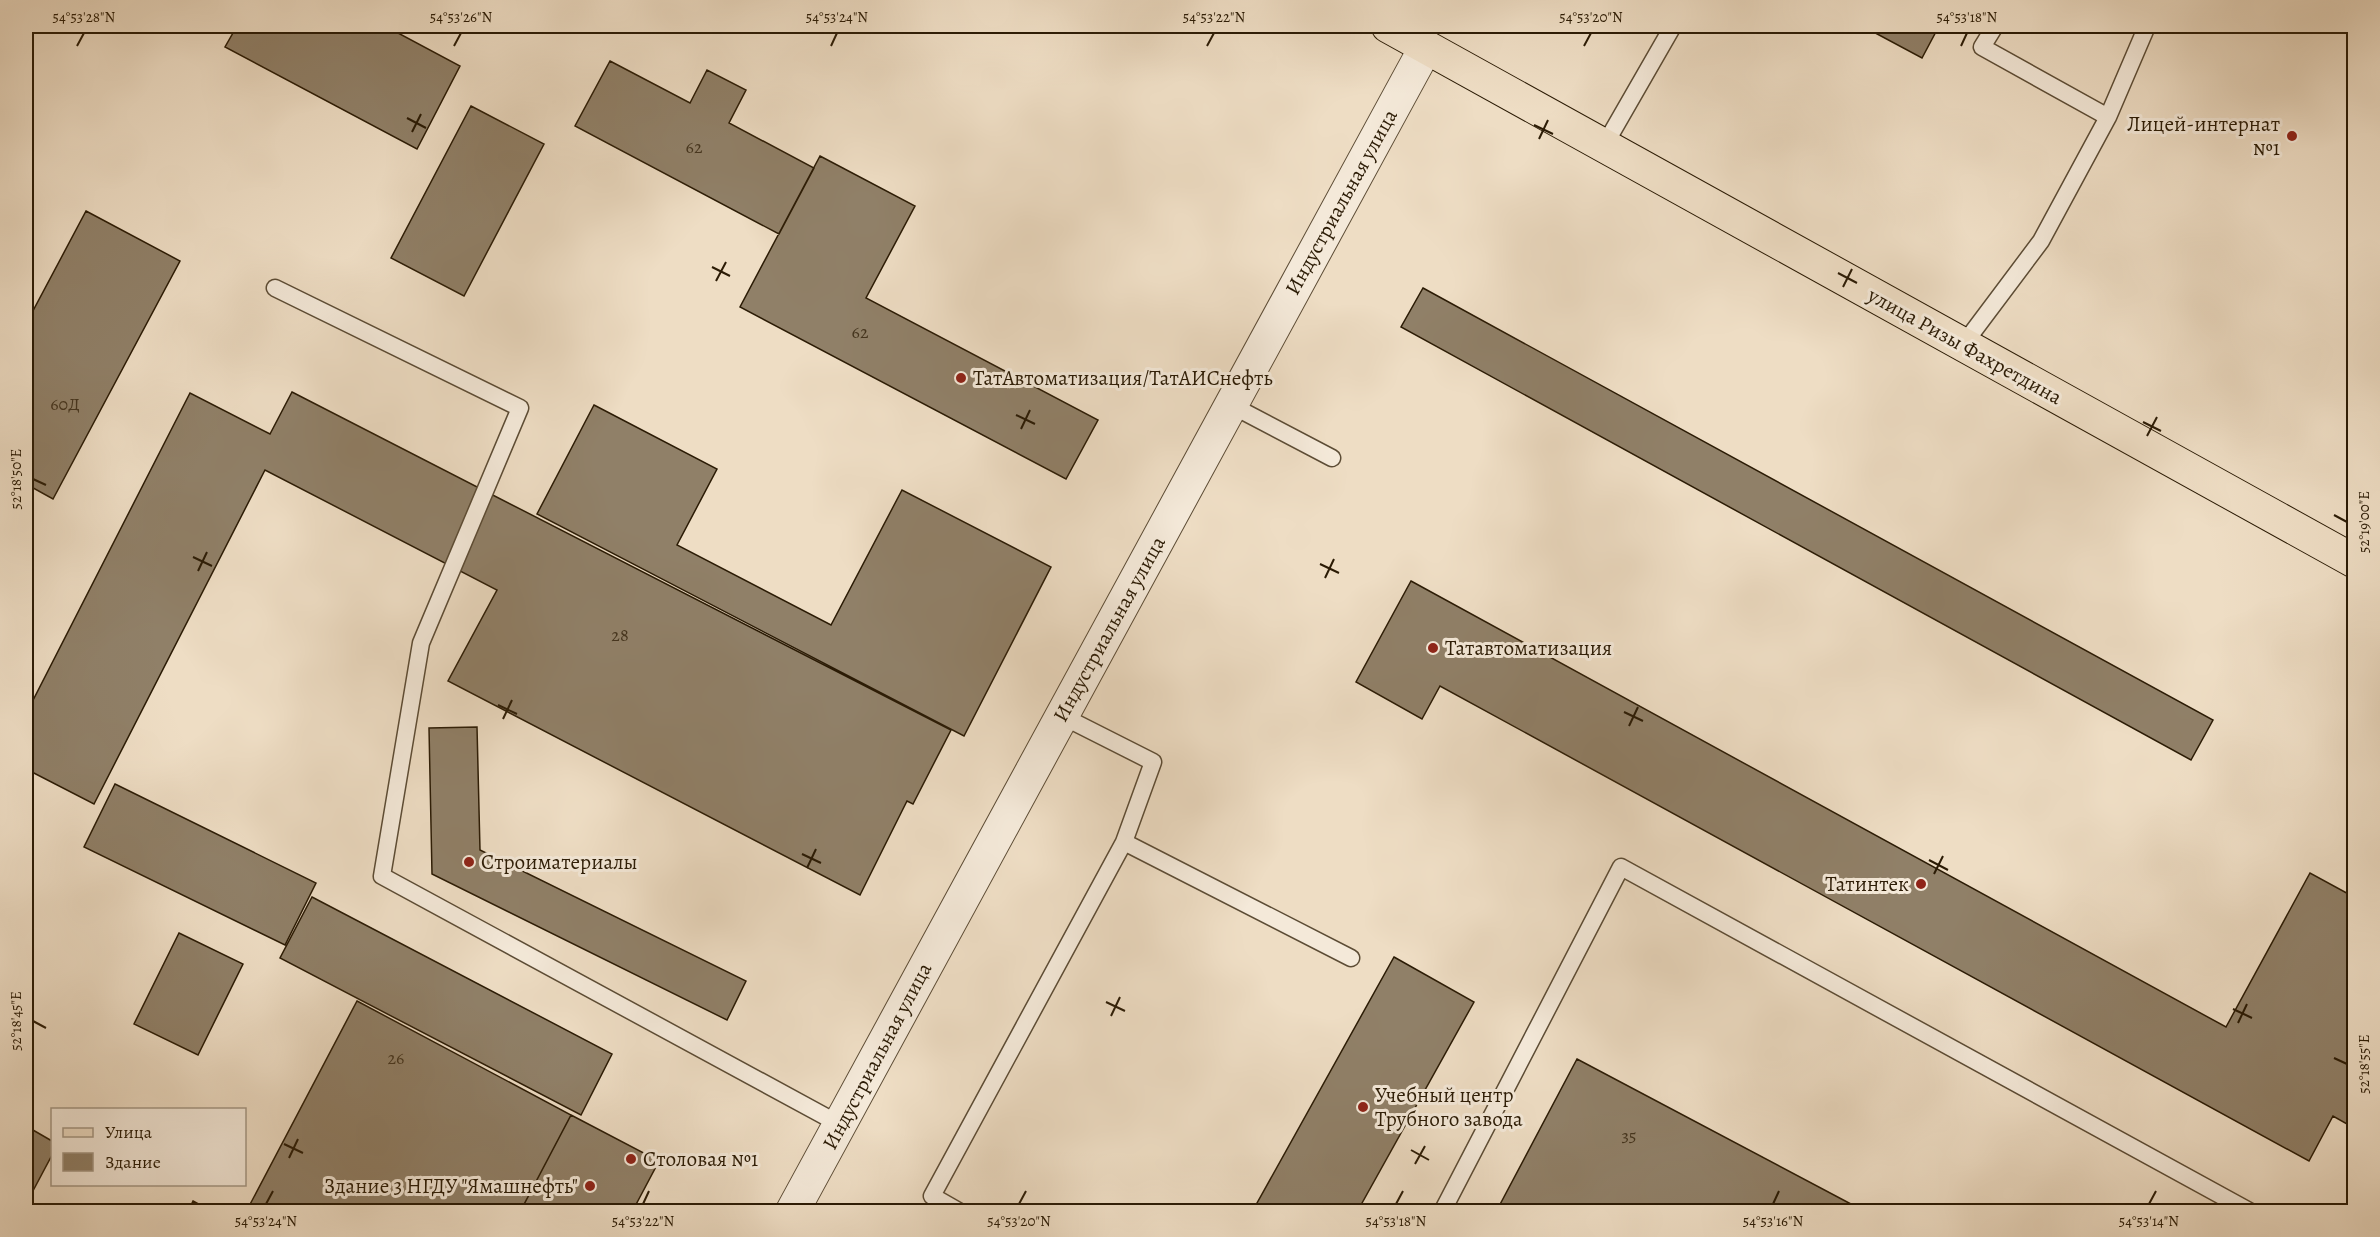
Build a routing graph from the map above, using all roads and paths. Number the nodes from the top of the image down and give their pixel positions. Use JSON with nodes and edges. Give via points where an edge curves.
{"nodes":[{"id":1,"x":1388,"y":26,"type":"edge"},
{"id":2,"x":1673,"y":26,"type":"edge"},
{"id":3,"x":1995,"y":26,"type":"edge"},
{"id":4,"x":2147,"y":26,"type":"edge"},
{"id":5,"x":1426,"y":47,"type":"junction"},
{"id":6,"x":2108,"y":117,"type":"junction"},
{"id":7,"x":1604,"y":146,"type":"junction"},
{"id":8,"x":275,"y":288,"type":"dead end"},
{"id":9,"x":1962,"y":345,"type":"junction"},
{"id":10,"x":1231,"y":405,"type":"junction"},
{"id":11,"x":1332,"y":458,"type":"dead end"},
{"id":12,"x":2355,"y":561,"type":"edge"},
{"id":13,"x":1062,"y":716,"type":"junction"},
{"id":14,"x":1124,"y":842,"type":"junction"},
{"id":15,"x":1351,"y":958,"type":"dead end"},
{"id":16,"x":841,"y":1125,"type":"junction"},
{"id":17,"x":792,"y":1212,"type":"edge"},
{"id":18,"x":960,"y":1212,"type":"edge"},
{"id":19,"x":1442,"y":1212,"type":"edge"},
{"id":20,"x":2251,"y":1212,"type":"edge"}],
"edges":[{"from":1,"to":5,"type":"main road","name":"улица Ризы Фахретдина"},
{"from":2,"to":7,"type":"lane"},
{"from":3,"to":6,"type":"lane","via":[[1982,47]]},
{"from":4,"to":6,"type":"lane"},
{"from":5,"to":7,"type":"main road","name":"улица Ризы Фахретдина"},
{"from":5,"to":10,"type":"street","name":"Индустриальная улица"},
{"from":6,"to":9,"type":"lane","via":[[2041,241]]},
{"from":7,"to":9,"type":"main road","name":"улица Ризы Фахретдина"},
{"from":8,"to":16,"type":"lane","via":[[520,408],[421,643],[382,876]]},
{"from":9,"to":12,"type":"main road","name":"улица Ризы Фахретдина"},
{"from":10,"to":11,"type":"lane"},
{"from":10,"to":13,"type":"street","name":"Индустриальная улица"},
{"from":13,"to":14,"type":"lane","via":[[1154,762]]},
{"from":13,"to":16,"type":"street","name":"Индустриальная улица"},
{"from":14,"to":15,"type":"lane"},
{"from":14,"to":18,"type":"lane","via":[[932,1196]]},
{"from":16,"to":17,"type":"street","name":"Индустриальная улица"},
{"from":19,"to":20,"type":"lane","via":[[1621,867]]}]}
